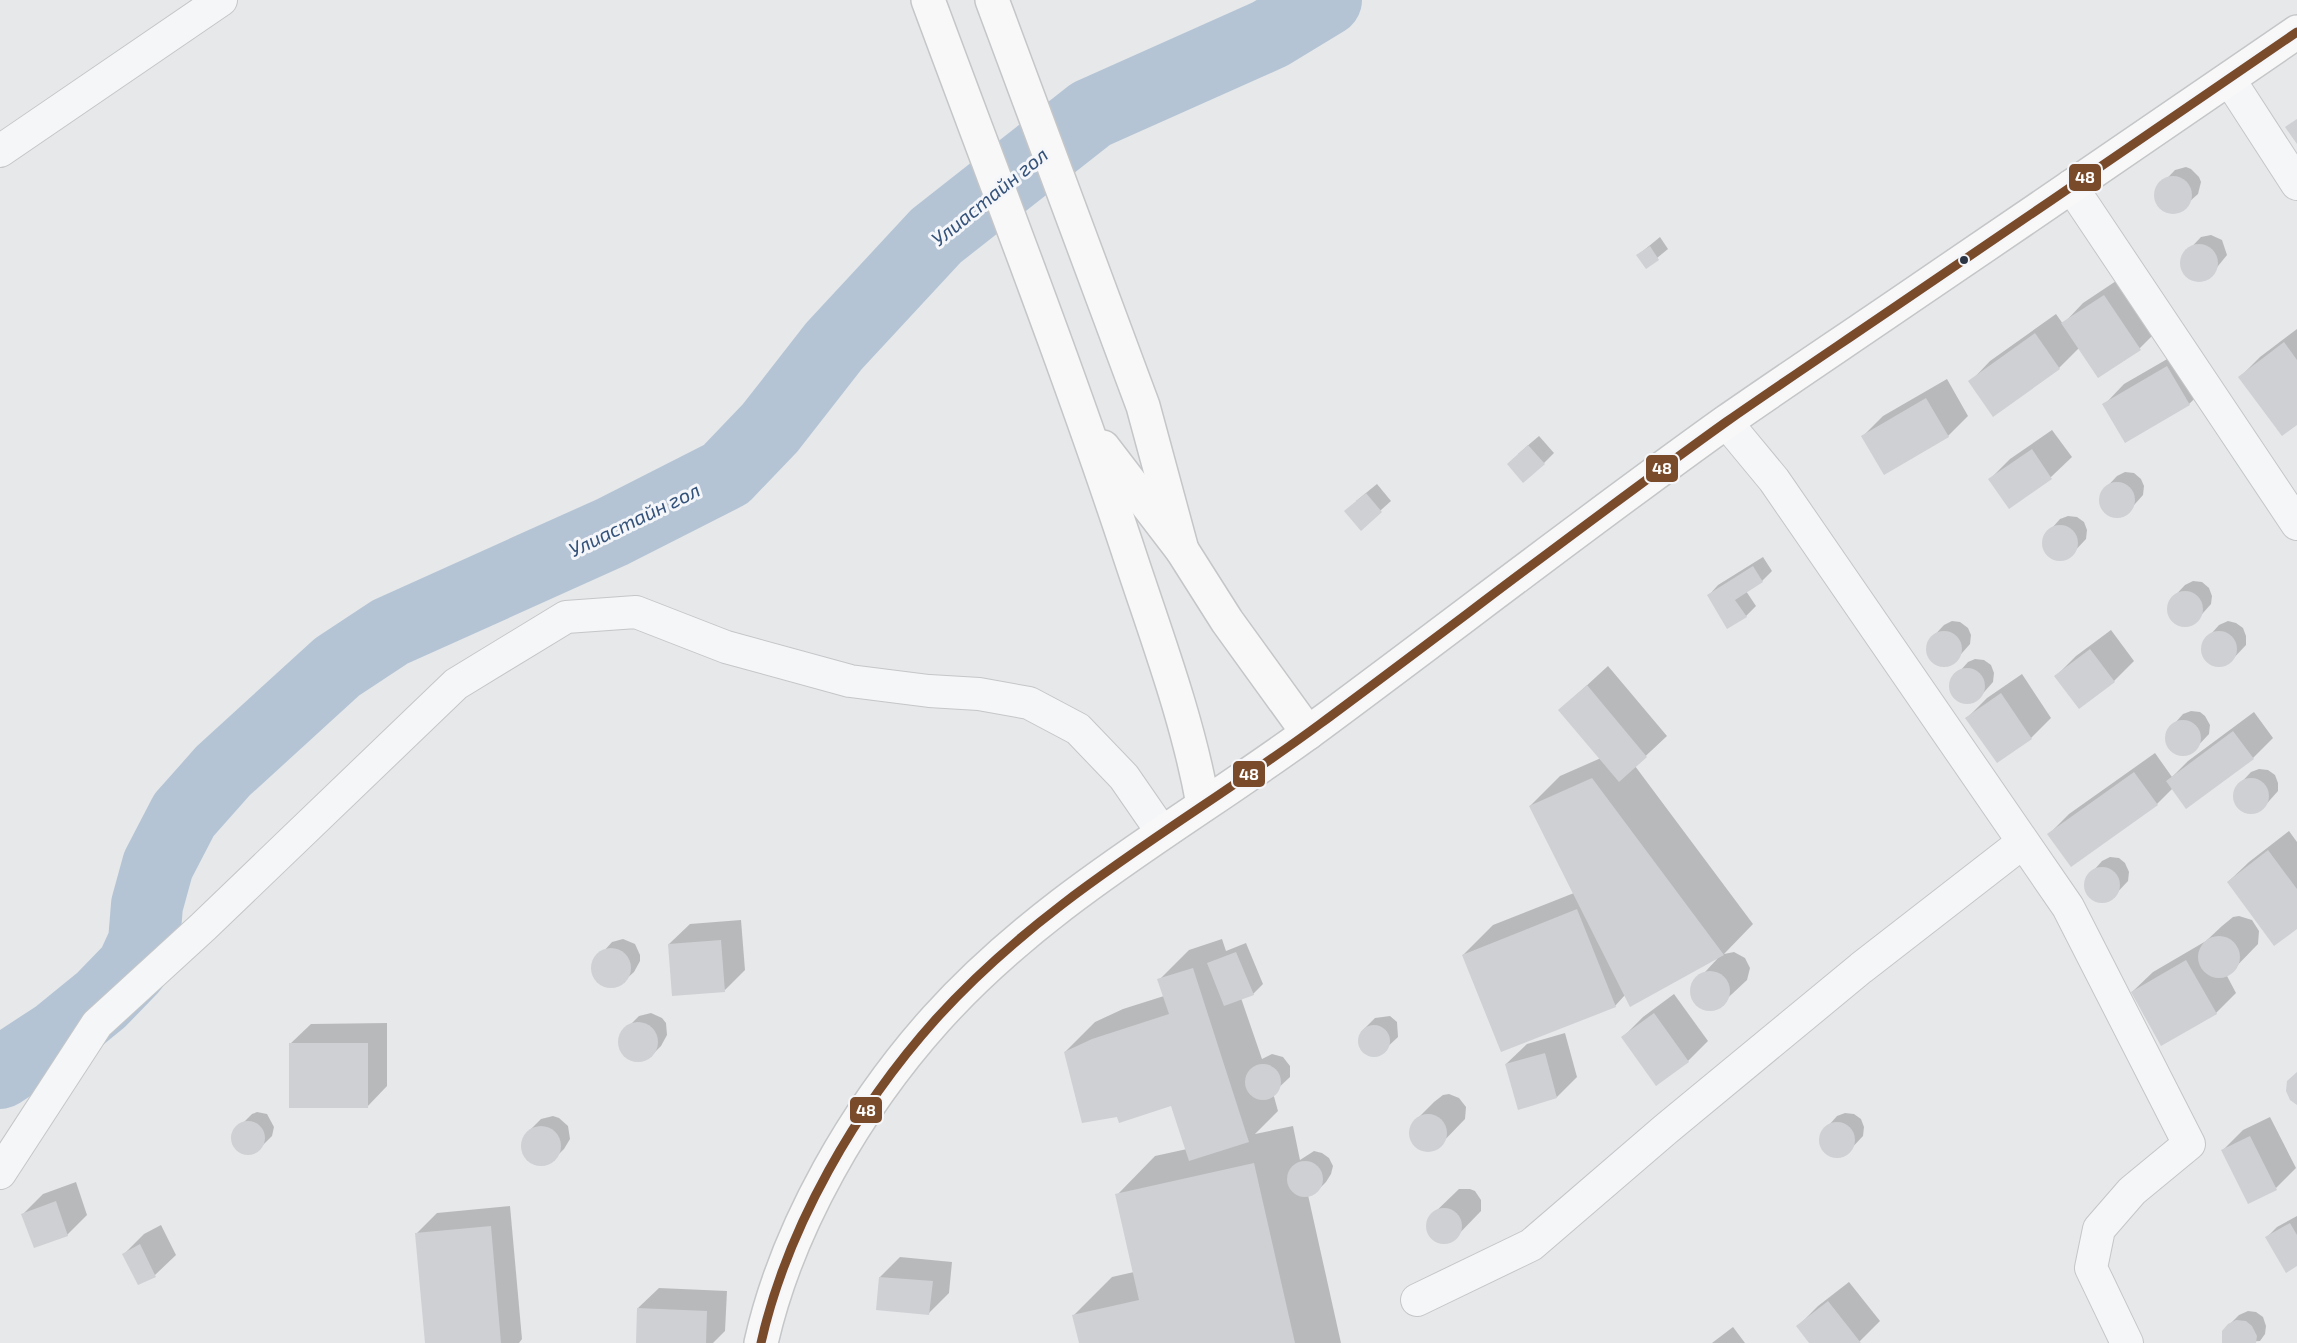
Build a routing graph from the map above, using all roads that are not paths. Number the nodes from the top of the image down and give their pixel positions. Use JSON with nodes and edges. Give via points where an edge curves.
{"nodes":[{"id":1,"x":221,"y":0,"type":"edge"},
{"id":2,"x":928,"y":0,"type":"edge"},
{"id":3,"x":992,"y":0,"type":"edge"},
{"id":4,"x":2297,"y":32,"type":"edge"},
{"id":5,"x":2229,"y":79,"type":"junction"},
{"id":6,"x":0,"y":151,"type":"edge"},
{"id":7,"x":2297,"y":184,"type":"edge"},
{"id":8,"x":2071,"y":186,"type":"junction"},
{"id":9,"x":1726,"y":423,"type":"junction"},
{"id":10,"x":1087,"y":427,"type":"junction"},
{"id":11,"x":2297,"y":524,"type":"edge"},
{"id":12,"x":1182,"y":550,"type":"junction"},
{"id":13,"x":1308,"y":733,"type":"junction"},
{"id":14,"x":1203,"y":804,"type":"junction"},
{"id":15,"x":1162,"y":832,"type":"junction"},
{"id":16,"x":2022,"y":843,"type":"junction"},
{"id":17,"x":0,"y":1173,"type":"edge"},
{"id":18,"x":1417,"y":1300,"type":"dead end"},
{"id":19,"x":761,"y":1343,"type":"edge"},
{"id":20,"x":2127,"y":1343,"type":"edge"}],
"edges":[{"from":1,"to":6,"type":"street"},
{"from":2,"to":10,"type":"main road"},
{"from":3,"to":12,"type":"main road","via":[[1143,406]]},
{"from":4,"to":5,"type":"main road"},
{"from":5,"to":7,"type":"street"},
{"from":5,"to":8,"type":"main road"},
{"from":8,"to":9,"type":"main road"},
{"from":8,"to":11,"type":"street"},
{"from":9,"to":13,"type":"main road"},
{"from":9,"to":16,"type":"street","via":[[1774,480]]},
{"from":10,"to":12,"type":"main road"},
{"from":10,"to":14,"type":"main road","via":[[1175,692]]},
{"from":12,"to":13,"type":"main road","via":[[1227,621]]},
{"from":13,"to":14,"type":"main road"},
{"from":14,"to":15,"type":"main road"},
{"from":15,"to":17,"type":"street","via":[[1124,777],[1078,729],[1029,703],[850,681],[726,647],[636,612],[566,617],[456,684],[97,1024]]},
{"from":15,"to":19,"type":"main road","via":[[1055,908],[992,961],[934,1021],[886,1080],[842,1148],[802,1225],[768,1313]]},
{"from":16,"to":18,"type":"street","via":[[1861,968],[1531,1245]]},
{"from":16,"to":20,"type":"street","via":[[2068,907],[2189,1144],[2132,1191],[2099,1229],[2091,1268]]}]}
